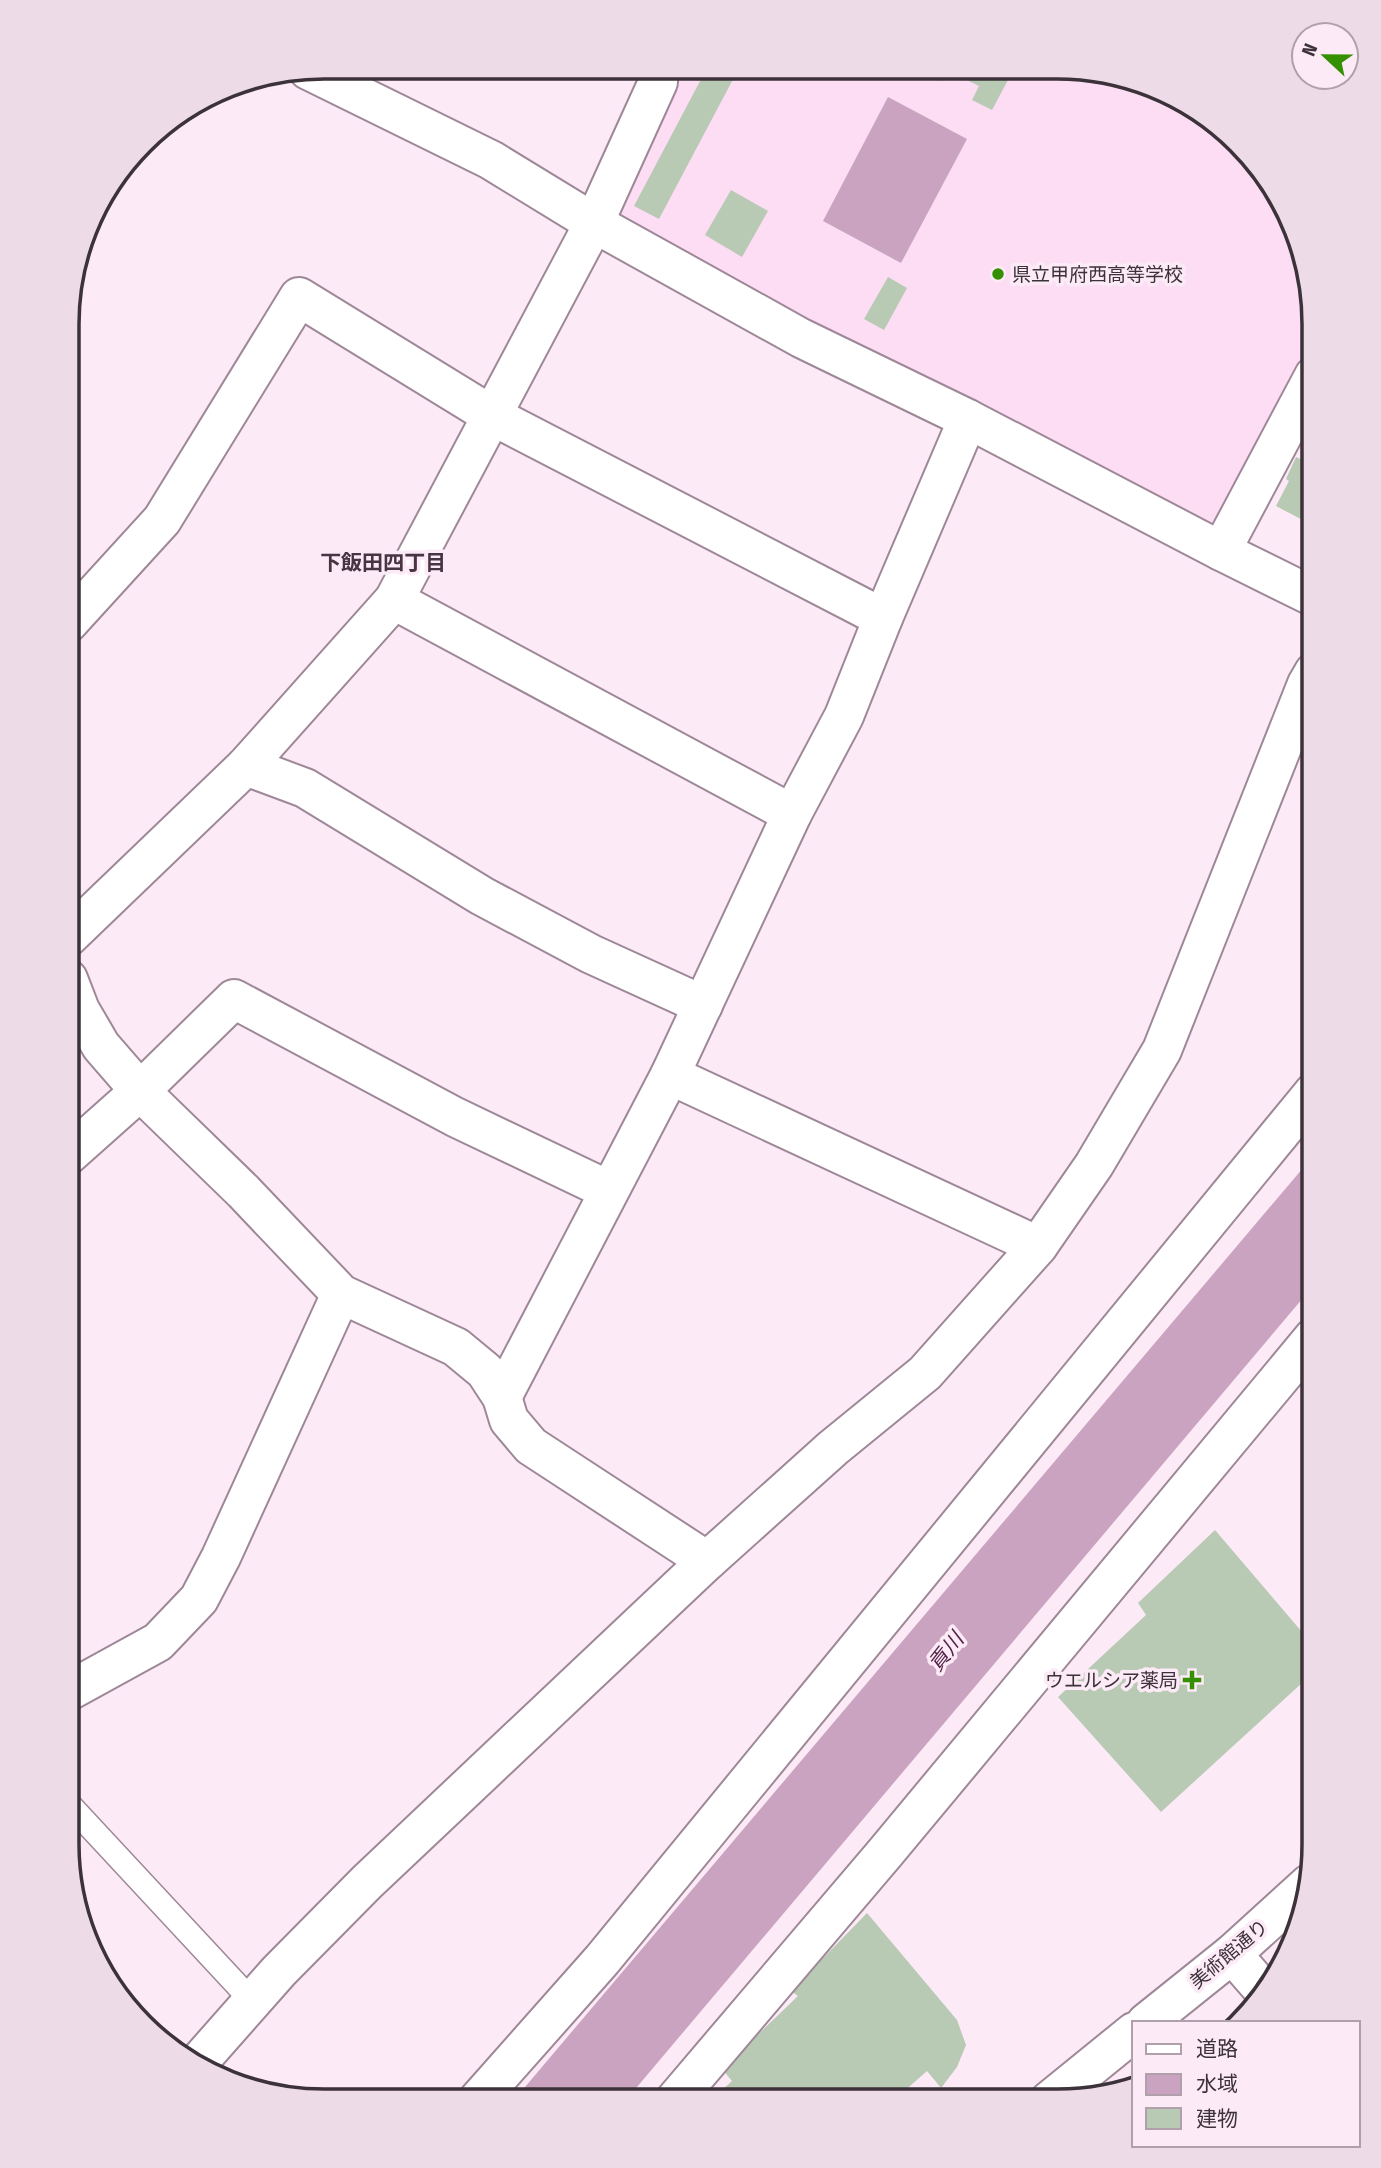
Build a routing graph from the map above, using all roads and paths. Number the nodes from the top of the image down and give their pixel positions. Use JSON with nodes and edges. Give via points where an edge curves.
{"nodes":[{"id":1,"x":325,"y":79,"type":"edge"},
{"id":2,"x":658,"y":79,"type":"edge"},
{"id":3,"x":594,"y":223,"type":"junction"},
{"id":4,"x":1302,"y":399,"type":"edge"},
{"id":5,"x":491,"y":415,"type":"junction"},
{"id":6,"x":968,"y":419,"type":"junction"},
{"id":7,"x":1221,"y":551,"type":"junction"},
{"id":8,"x":1302,"y":591,"type":"edge"},
{"id":9,"x":394,"y":600,"type":"junction"},
{"id":10,"x":79,"y":611,"type":"edge"},
{"id":11,"x":883,"y":618,"type":"junction"},
{"id":12,"x":1302,"y":696,"type":"edge"},
{"id":13,"x":246,"y":766,"type":"junction"},
{"id":14,"x":792,"y":814,"type":"junction"},
{"id":15,"x":79,"y":926,"type":"edge"},
{"id":16,"x":704,"y":1005,"type":"junction"},
{"id":17,"x":79,"y":1007,"type":"edge"},
{"id":18,"x":670,"y":1075,"type":"junction"},
{"id":19,"x":140,"y":1091,"type":"junction"},
{"id":20,"x":1302,"y":1107,"type":"edge"},
{"id":21,"x":79,"y":1145,"type":"edge"},
{"id":22,"x":608,"y":1190,"type":"junction"},
{"id":23,"x":1038,"y":1246,"type":"junction"},
{"id":24,"x":341,"y":1294,"type":"junction"},
{"id":25,"x":1302,"y":1351,"type":"edge"},
{"id":26,"x":502,"y":1397,"type":"junction"},
{"id":27,"x":707,"y":1561,"type":"junction"},
{"id":28,"x":79,"y":1685,"type":"edge"},
{"id":29,"x":79,"y":1816,"type":"edge"},
{"id":30,"x":1297,"y":1895,"type":"edge"},
{"id":31,"x":1232,"y":1954,"type":"junction"},
{"id":32,"x":1258,"y":1984,"type":"edge"},
{"id":33,"x":252,"y":2001,"type":"junction"},
{"id":34,"x":1148,"y":2021,"type":"edge"},
{"id":35,"x":1132,"y":2034,"type":"edge"},
{"id":36,"x":203,"y":2057,"type":"edge"},
{"id":37,"x":488,"y":2089,"type":"edge"},
{"id":38,"x":684,"y":2089,"type":"edge"},
{"id":39,"x":1064,"y":2089,"type":"edge"}],
"edges":[{"from":1,"to":3,"type":"main road","via":[[491,160]]},
{"from":2,"to":3,"type":"main road"},
{"from":3,"to":5,"type":"main road"},
{"from":3,"to":6,"type":"main road","via":[[801,338]]},
{"from":4,"to":7,"type":"main road"},
{"from":5,"to":9,"type":"main road"},
{"from":5,"to":10,"type":"main road","via":[[299,296],[162,520]]},
{"from":5,"to":11,"type":"main road"},
{"from":6,"to":7,"type":"main road"},
{"from":6,"to":11,"type":"main road"},
{"from":7,"to":8,"type":"main road"},
{"from":9,"to":13,"type":"main road"},
{"from":9,"to":14,"type":"main road"},
{"from":11,"to":14,"type":"main road","via":[[844,716]]},
{"from":12,"to":23,"type":"main road","via":[[1162,1050],[1094,1165]]},
{"from":13,"to":15,"type":"main road"},
{"from":13,"to":16,"type":"main road","via":[[305,788],[482,896],[590,954]]},
{"from":14,"to":16,"type":"main road"},
{"from":16,"to":18,"type":"main road"},
{"from":17,"to":19,"type":"main road","via":[[101,1046]]},
{"from":18,"to":22,"type":"main road"},
{"from":18,"to":23,"type":"main road"},
{"from":19,"to":21,"type":"main road"},
{"from":19,"to":22,"type":"main road","via":[[234,999],[455,1117]]},
{"from":19,"to":24,"type":"main road"},
{"from":20,"to":37,"type":"main road","via":[[602,1960]]},
{"from":22,"to":26,"type":"main road"},
{"from":23,"to":27,"type":"main road","via":[[925,1373]]},
{"from":24,"to":26,"type":"main road","via":[[456,1347],[485,1371]]},
{"from":24,"to":28,"type":"main road","via":[[199,1599],[158,1642]]},
{"from":25,"to":38,"type":"main road"},
{"from":26,"to":27,"type":"main road","via":[[509,1420],[531,1446]]},
{"from":27,"to":33,"type":"main road","via":[[367,1882]]},
{"from":29,"to":33,"type":"lane"},
{"from":30,"to":31,"type":"main road","name":"美術館通り"},
{"from":31,"to":32,"type":"main road"},
{"from":31,"to":34,"type":"main road","name":"美術館通り"},
{"from":33,"to":36,"type":"main road"},
{"from":35,"to":39,"type":"main road"}]}
